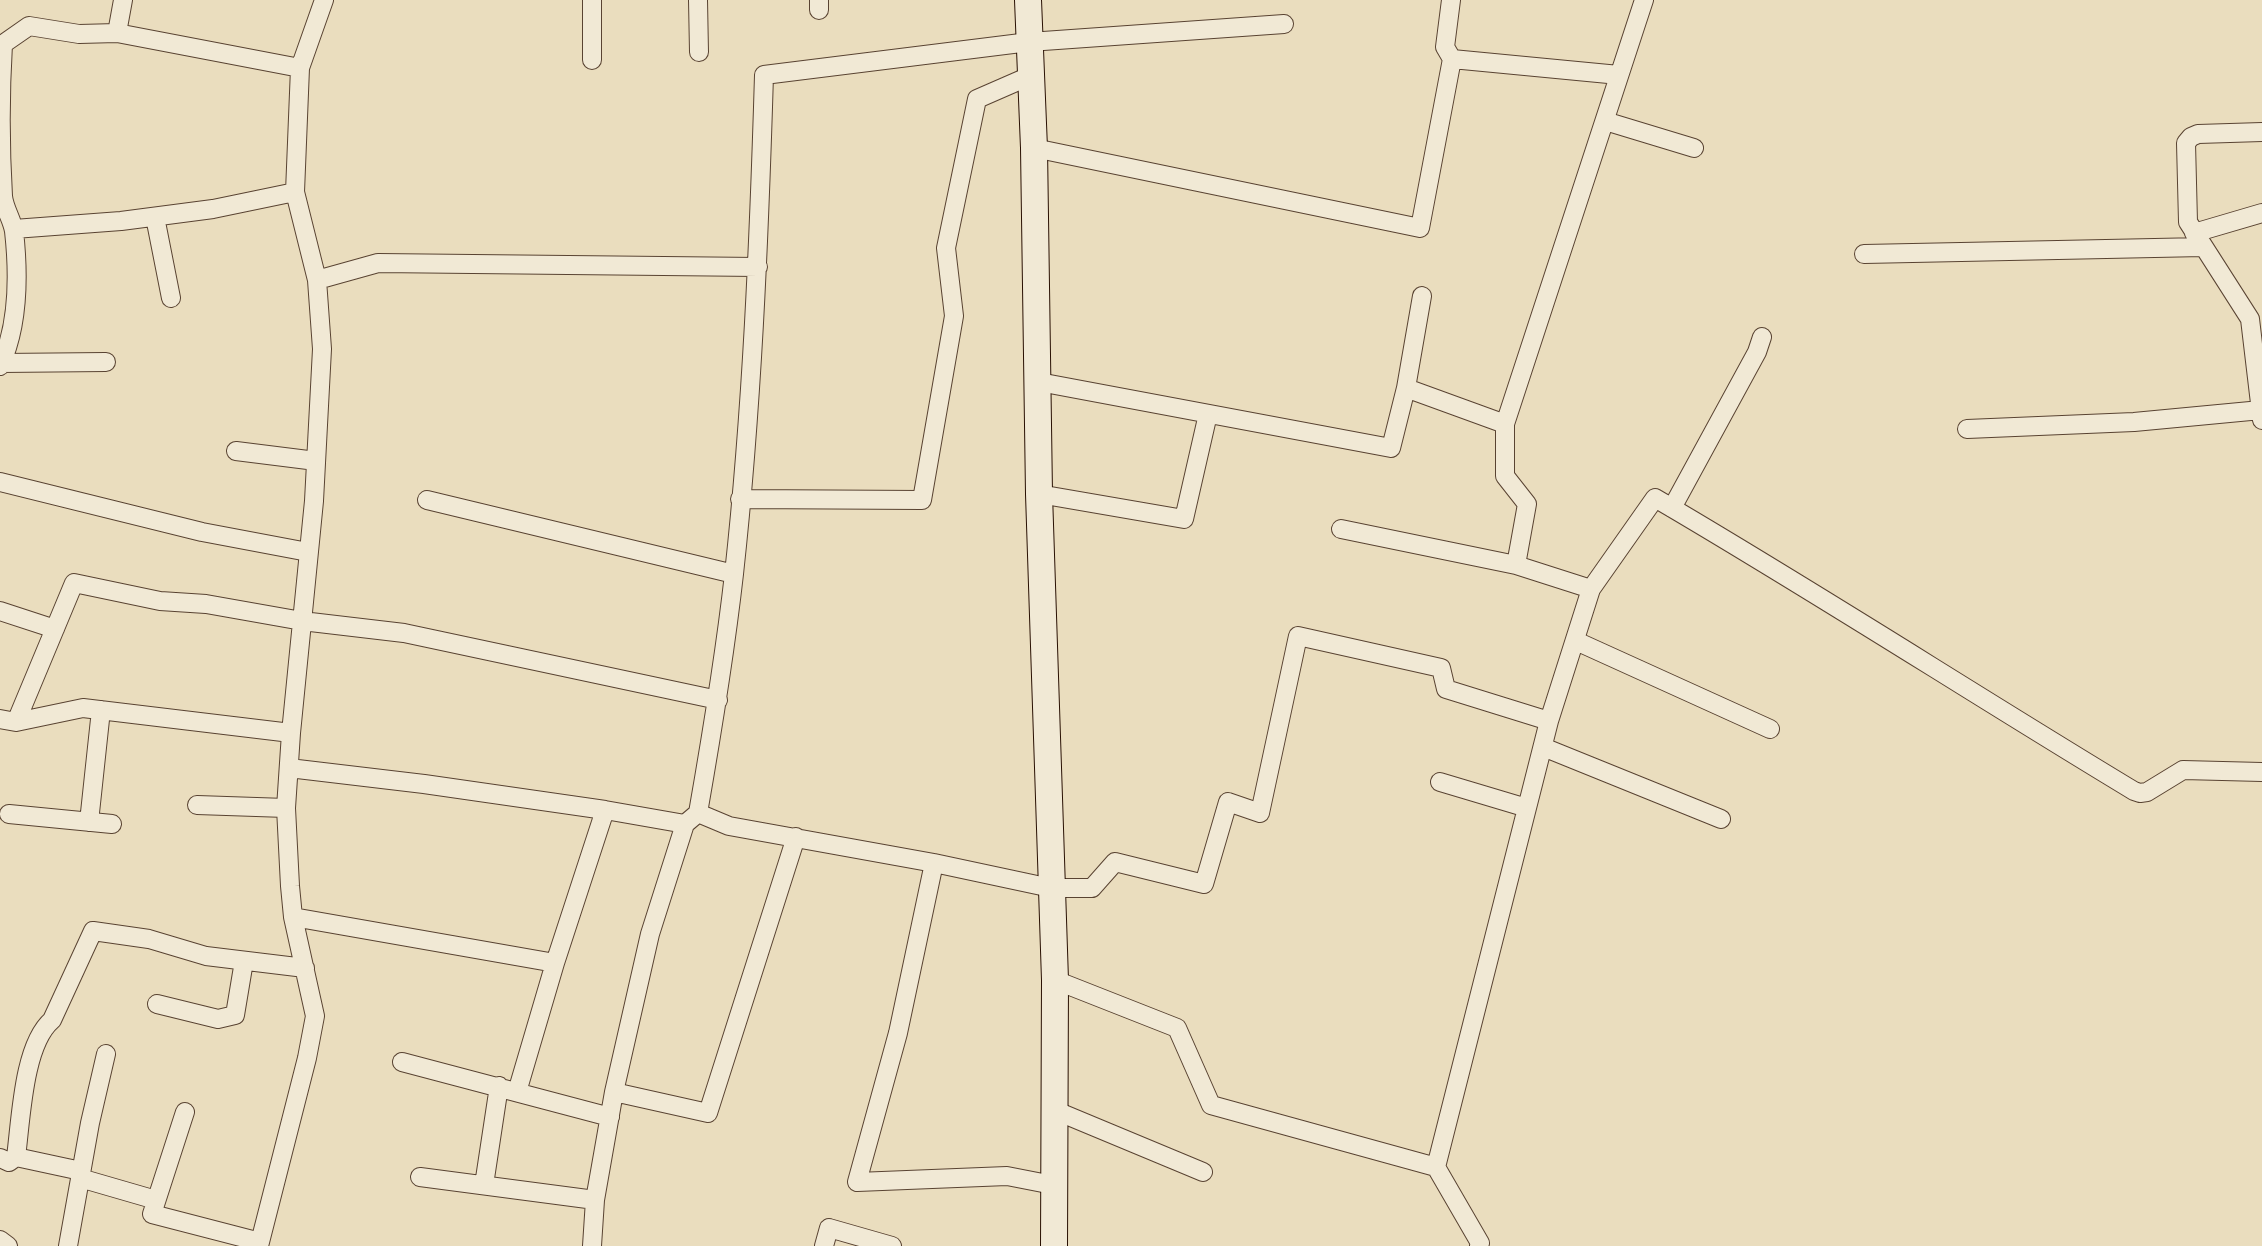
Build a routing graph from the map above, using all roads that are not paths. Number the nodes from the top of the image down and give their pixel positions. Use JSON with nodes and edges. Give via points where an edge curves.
{"nodes":[{"id":1,"x":123,"y":0,"type":"edge"},
{"id":2,"x":324,"y":0,"type":"edge"},
{"id":3,"x":592,"y":0,"type":"edge"},
{"id":4,"x":698,"y":0,"type":"edge"},
{"id":5,"x":1028,"y":0,"type":"edge"},
{"id":6,"x":1451,"y":0,"type":"edge"},
{"id":7,"x":1644,"y":0,"type":"edge"},
{"id":8,"x":1284,"y":24,"type":"dead end"},
{"id":9,"x":117,"y":33,"type":"junction"},
{"id":10,"x":1029,"y":42,"type":"junction"},
{"id":11,"x":699,"y":52,"type":"dead end"},
{"id":12,"x":1452,"y":59,"type":"junction"},
{"id":13,"x":592,"y":60,"type":"dead end"},
{"id":14,"x":300,"y":68,"type":"junction"},
{"id":15,"x":1032,"y":75,"type":"junction"},
{"id":16,"x":1619,"y":75,"type":"junction"},
{"id":17,"x":1605,"y":121,"type":"junction"},
{"id":18,"x":2262,"y":132,"type":"edge"},
{"id":19,"x":1035,"y":148,"type":"junction"},
{"id":20,"x":1694,"y":148,"type":"dead end"},
{"id":21,"x":2,"y":187,"type":"edge"},
{"id":22,"x":295,"y":192,"type":"junction"},
{"id":23,"x":2262,"y":213,"type":"edge"},
{"id":24,"x":155,"y":217,"type":"junction"},
{"id":25,"x":14,"y":229,"type":"junction"},
{"id":26,"x":2199,"y":240,"type":"junction"},
{"id":27,"x":1864,"y":254,"type":"dead end"},
{"id":28,"x":758,"y":267,"type":"junction"},
{"id":29,"x":317,"y":280,"type":"junction"},
{"id":30,"x":1422,"y":296,"type":"dead end"},
{"id":31,"x":171,"y":298,"type":"dead end"},
{"id":32,"x":1762,"y":338,"type":"dead end"},
{"id":33,"x":106,"y":362,"type":"dead end"},
{"id":34,"x":1,"y":365,"type":"edge"},
{"id":35,"x":1039,"y":382,"type":"junction"},
{"id":36,"x":1406,"y":388,"type":"junction"},
{"id":37,"x":1208,"y":414,"type":"junction"},
{"id":38,"x":2261,"y":415,"type":"edge"},
{"id":39,"x":1505,"y":424,"type":"junction"},
{"id":40,"x":1967,"y":429,"type":"dead end"},
{"id":41,"x":236,"y":451,"type":"dead end"},
{"id":42,"x":316,"y":461,"type":"junction"},
{"id":43,"x":0,"y":482,"type":"edge"},
{"id":44,"x":1039,"y":494,"type":"junction"},
{"id":45,"x":427,"y":500,"type":"dead end"},
{"id":46,"x":740,"y":500,"type":"junction"},
{"id":47,"x":1671,"y":508,"type":"junction"},
{"id":48,"x":1341,"y":529,"type":"dead end"},
{"id":49,"x":308,"y":552,"type":"junction"},
{"id":50,"x":1516,"y":565,"type":"junction"},
{"id":51,"x":734,"y":573,"type":"junction"},
{"id":52,"x":1591,"y":588,"type":"junction"},
{"id":53,"x":0,"y":611,"type":"edge"},
{"id":54,"x":302,"y":621,"type":"junction"},
{"id":55,"x":55,"y":629,"type":"junction"},
{"id":56,"x":1576,"y":641,"type":"junction"},
{"id":57,"x":718,"y":700,"type":"junction"},
{"id":58,"x":101,"y":710,"type":"junction"},
{"id":59,"x":8,"y":720,"type":"edge"},
{"id":60,"x":1549,"y":721,"type":"junction"},
{"id":61,"x":1770,"y":729,"type":"dead end"},
{"id":62,"x":291,"y":733,"type":"junction"},
{"id":63,"x":1543,"y":747,"type":"junction"},
{"id":64,"x":289,"y":768,"type":"junction"},
{"id":65,"x":2262,"y":772,"type":"edge"},
{"id":66,"x":1440,"y":782,"type":"dead end"},
{"id":67,"x":197,"y":805,"type":"dead end"},
{"id":68,"x":286,"y":807,"type":"junction"},
{"id":69,"x":1527,"y":808,"type":"junction"},
{"id":70,"x":605,"y":810,"type":"junction"},
{"id":71,"x":9,"y":814,"type":"dead end"},
{"id":72,"x":691,"y":818,"type":"junction"},
{"id":73,"x":1721,"y":819,"type":"dead end"},
{"id":74,"x":89,"y":822,"type":"junction"},
{"id":75,"x":112,"y":824,"type":"dead end"},
{"id":76,"x":796,"y":837,"type":"junction"},
{"id":77,"x":934,"y":863,"type":"junction"},
{"id":78,"x":1051,"y":888,"type":"junction"},
{"id":79,"x":294,"y":917,"type":"junction"},
{"id":80,"x":244,"y":961,"type":"junction"},
{"id":81,"x":555,"y":963,"type":"junction"},
{"id":82,"x":305,"y":968,"type":"junction"},
{"id":83,"x":1055,"y":980,"type":"junction"},
{"id":84,"x":157,"y":1004,"type":"dead end"},
{"id":85,"x":106,"y":1054,"type":"dead end"},
{"id":86,"x":402,"y":1062,"type":"dead end"},
{"id":87,"x":499,"y":1086,"type":"junction"},
{"id":88,"x":518,"y":1092,"type":"junction"},
{"id":89,"x":614,"y":1092,"type":"junction"},
{"id":90,"x":1054,"y":1110,"type":"junction"},
{"id":91,"x":185,"y":1112,"type":"dead end"},
{"id":92,"x":610,"y":1117,"type":"junction"},
{"id":93,"x":8,"y":1158,"type":"edge"},
{"id":94,"x":1436,"y":1167,"type":"junction"},
{"id":95,"x":1203,"y":1172,"type":"dead end"},
{"id":96,"x":81,"y":1175,"type":"junction"},
{"id":97,"x":420,"y":1177,"type":"dead end"},
{"id":98,"x":484,"y":1185,"type":"junction"},
{"id":99,"x":1053,"y":1185,"type":"junction"},
{"id":100,"x":156,"y":1200,"type":"junction"},
{"id":101,"x":595,"y":1200,"type":"junction"},
{"id":102,"x":259,"y":1244,"type":"edge"},
{"id":103,"x":68,"y":1246,"type":"edge"},
{"id":104,"x":592,"y":1246,"type":"edge"},
{"id":105,"x":824,"y":1246,"type":"edge"},
{"id":106,"x":892,"y":1246,"type":"edge"},
{"id":107,"x":1054,"y":1246,"type":"edge"},
{"id":108,"x":1479,"y":1246,"type":"edge"}],
"edges":[{"from":1,"to":9,"type":"street"},
{"from":2,"to":14,"type":"street"},
{"from":3,"to":13,"type":"street"},
{"from":4,"to":11,"type":"street"},
{"from":5,"to":10,"type":"street"},
{"from":6,"to":12,"type":"street","via":[[1445,47]]},
{"from":7,"to":16,"type":"street"},
{"from":8,"to":10,"type":"street"},
{"from":9,"to":14,"type":"street"},
{"from":9,"to":21,"type":"street","via":[[79,33],[29,26],[3,44]]},
{"from":10,"to":15,"type":"street"},
{"from":10,"to":28,"type":"street","via":[[764,75]]},
{"from":12,"to":16,"type":"street"},
{"from":12,"to":19,"type":"street","via":[[1420,228]]},
{"from":14,"to":22,"type":"street"},
{"from":15,"to":19,"type":"street"},
{"from":15,"to":46,"type":"street","via":[[977,99],[946,248],[954,316],[922,500]]},
{"from":16,"to":17,"type":"street"},
{"from":17,"to":20,"type":"street"},
{"from":17,"to":39,"type":"street"},
{"from":18,"to":26,"type":"street","via":[[2198,134],[2187,143],[2188,222]]},
{"from":19,"to":35,"type":"street"},
{"from":21,"to":25,"type":"street"},
{"from":22,"to":24,"type":"street"},
{"from":22,"to":29,"type":"street"},
{"from":23,"to":26,"type":"street"},
{"from":24,"to":25,"type":"street"},
{"from":24,"to":31,"type":"street"},
{"from":25,"to":34,"type":"street","via":[[16,303],[9,348]]},
{"from":26,"to":27,"type":"street"},
{"from":26,"to":38,"type":"street","via":[[2250,319]]},
{"from":28,"to":29,"type":"street","via":[[378,263]]},
{"from":28,"to":46,"type":"street"},
{"from":29,"to":42,"type":"street","via":[[322,349]]},
{"from":30,"to":36,"type":"street"},
{"from":32,"to":47,"type":"street"},
{"from":33,"to":34,"type":"street"},
{"from":35,"to":37,"type":"street"},
{"from":35,"to":44,"type":"street"},
{"from":36,"to":37,"type":"street","via":[[1391,448]]},
{"from":36,"to":39,"type":"street"},
{"from":37,"to":44,"type":"street","via":[[1184,519]]},
{"from":38,"to":40,"type":"street"},
{"from":39,"to":50,"type":"street","via":[[1505,476],[1527,504]]},
{"from":41,"to":42,"type":"street"},
{"from":42,"to":49,"type":"street"},
{"from":43,"to":49,"type":"street","via":[[202,532]]},
{"from":44,"to":78,"type":"street"},
{"from":45,"to":51,"type":"street"},
{"from":46,"to":51,"type":"street"},
{"from":47,"to":52,"type":"street","via":[[1655,498]]},
{"from":47,"to":65,"type":"street","via":[[2134,791],[2147,792],[2183,770]]},
{"from":48,"to":50,"type":"street"},
{"from":49,"to":54,"type":"street"},
{"from":50,"to":52,"type":"street"},
{"from":51,"to":57,"type":"street"},
{"from":52,"to":56,"type":"street"},
{"from":53,"to":55,"type":"street"},
{"from":54,"to":55,"type":"street","via":[[206,604],[160,601],[74,583]]},
{"from":54,"to":57,"type":"street","via":[[404,633]]},
{"from":54,"to":62,"type":"street"},
{"from":55,"to":59,"type":"street"},
{"from":56,"to":60,"type":"street"},
{"from":56,"to":61,"type":"street"},
{"from":57,"to":72,"type":"street"},
{"from":58,"to":59,"type":"street","via":[[83,708]]},
{"from":58,"to":62,"type":"street"},
{"from":58,"to":74,"type":"street"},
{"from":60,"to":63,"type":"street"},
{"from":60,"to":78,"type":"street","via":[[1446,689],[1441,668],[1298,636],[1260,813],[1228,802],[1204,884],[1115,862],[1092,888]]},
{"from":62,"to":64,"type":"street"},
{"from":63,"to":69,"type":"street"},
{"from":63,"to":73,"type":"street"},
{"from":64,"to":68,"type":"street"},
{"from":64,"to":70,"type":"street"},
{"from":66,"to":69,"type":"street"},
{"from":67,"to":68,"type":"street"},
{"from":68,"to":79,"type":"street"},
{"from":69,"to":94,"type":"street"},
{"from":70,"to":72,"type":"street"},
{"from":70,"to":81,"type":"street"},
{"from":71,"to":74,"type":"street"},
{"from":72,"to":76,"type":"street"},
{"from":72,"to":89,"type":"street","via":[[650,934]]},
{"from":74,"to":75,"type":"street"},
{"from":76,"to":77,"type":"street"},
{"from":76,"to":89,"type":"street","via":[[708,1113]]},
{"from":77,"to":78,"type":"street"},
{"from":77,"to":99,"type":"street","via":[[898,1033],[856,1182],[1006,1176]]},
{"from":78,"to":83,"type":"street"},
{"from":79,"to":81,"type":"street"},
{"from":79,"to":82,"type":"street"},
{"from":80,"to":82,"type":"street"},
{"from":80,"to":84,"type":"street","via":[[235,1015],[218,1019]]},
{"from":80,"to":93,"type":"street","via":[[206,956],[149,939],[93,931],[52,1020],[42,1029],[26,1073]]},
{"from":81,"to":88,"type":"street"},
{"from":82,"to":102,"type":"street","via":[[315,1016]]},
{"from":83,"to":90,"type":"street"},
{"from":83,"to":94,"type":"street","via":[[1177,1028],[1211,1105]]},
{"from":85,"to":96,"type":"street"},
{"from":86,"to":87,"type":"street"},
{"from":87,"to":88,"type":"street"},
{"from":87,"to":98,"type":"street"},
{"from":88,"to":92,"type":"street"},
{"from":89,"to":92,"type":"street"},
{"from":90,"to":95,"type":"street"},
{"from":90,"to":99,"type":"street"},
{"from":91,"to":100,"type":"street"},
{"from":92,"to":101,"type":"street"},
{"from":93,"to":96,"type":"street"},
{"from":94,"to":108,"type":"street"},
{"from":96,"to":100,"type":"street"},
{"from":96,"to":103,"type":"street"},
{"from":97,"to":98,"type":"street"},
{"from":98,"to":101,"type":"street"},
{"from":99,"to":107,"type":"street"},
{"from":100,"to":102,"type":"street","via":[[152,1214]]},
{"from":101,"to":104,"type":"street"},
{"from":105,"to":106,"type":"street","via":[[830,1228]]}]}
